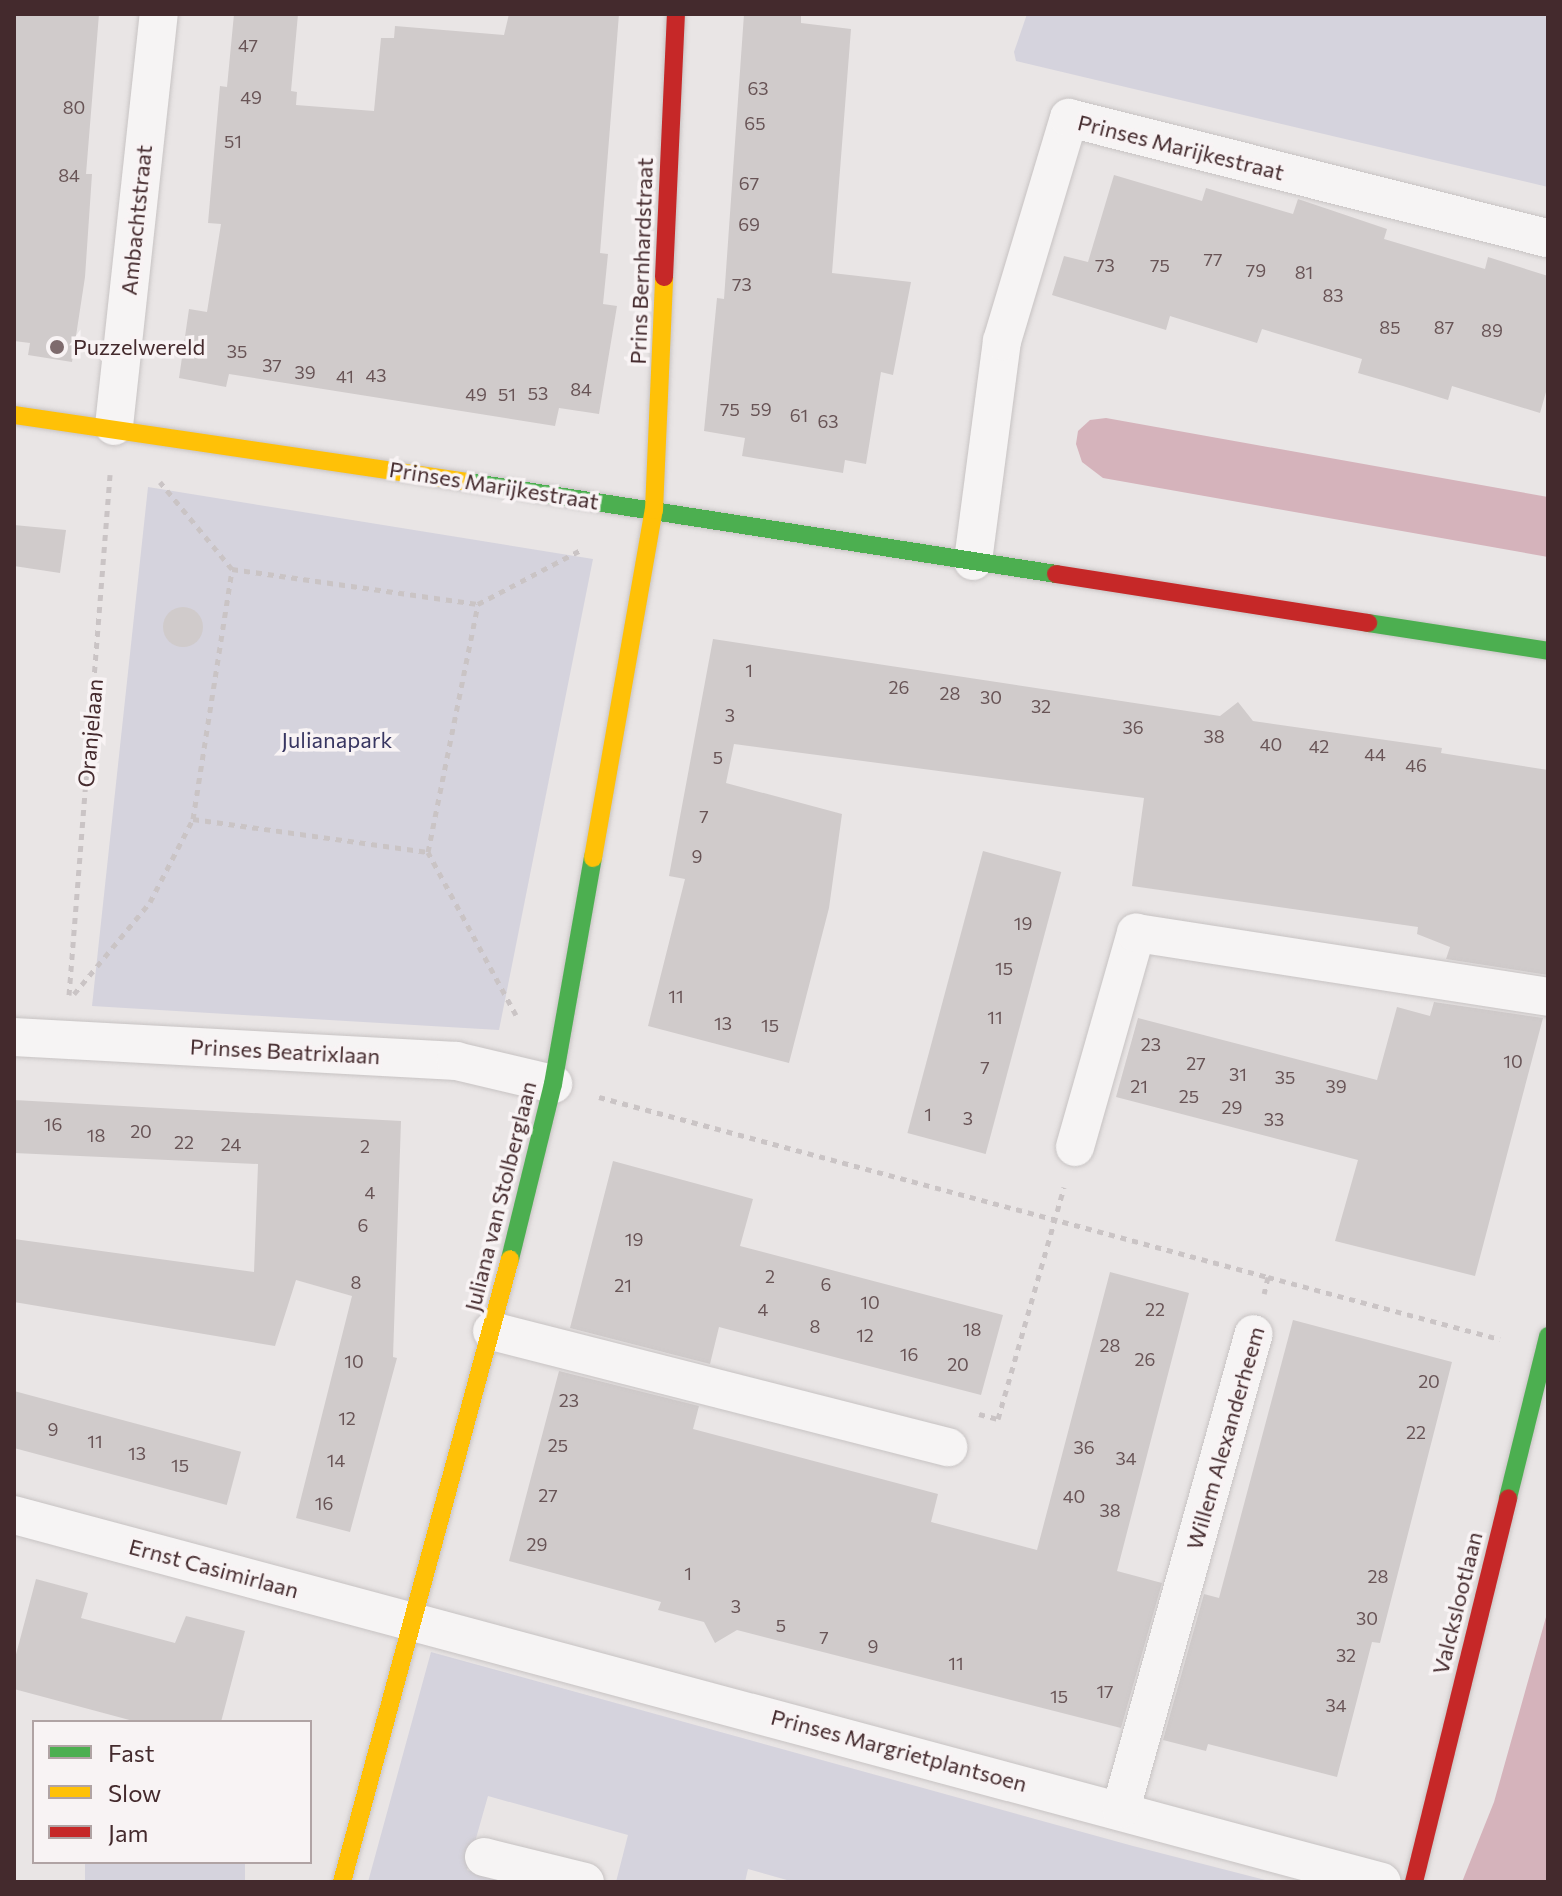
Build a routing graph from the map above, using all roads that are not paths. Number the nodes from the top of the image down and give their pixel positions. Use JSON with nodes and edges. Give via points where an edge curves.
{"nodes":[{"id":1,"x":159,"y":14,"type":"edge"},
{"id":2,"x":676,"y":14,"type":"edge"},
{"id":3,"x":1548,"y":238,"type":"edge"},
{"id":4,"x":14,"y":415,"type":"edge"},
{"id":5,"x":114,"y":426,"type":"junction"},
{"id":6,"x":654,"y":510,"type":"junction"},
{"id":7,"x":973,"y":561,"type":"junction"},
{"id":8,"x":1548,"y":651,"type":"edge"},
{"id":9,"x":1548,"y":997,"type":"edge"},
{"id":10,"x":14,"y":1037,"type":"edge"},
{"id":11,"x":553,"y":1084,"type":"junction"},
{"id":12,"x":1075,"y":1147,"type":"road end"},
{"id":13,"x":492,"y":1331,"type":"junction"},
{"id":14,"x":1254,"y":1334,"type":"road end"},
{"id":15,"x":1546,"y":1343,"type":"edge"},
{"id":16,"x":948,"y":1447,"type":"road end"},
{"id":17,"x":14,"y":1515,"type":"edge"},
{"id":18,"x":415,"y":1622,"type":"junction"},
{"id":19,"x":1121,"y":1809,"type":"junction"},
{"id":20,"x":484,"y":1857,"type":"dead end"},
{"id":21,"x":342,"y":1882,"type":"edge"},
{"id":22,"x":585,"y":1882,"type":"edge"},
{"id":23,"x":1382,"y":1882,"type":"edge"},
{"id":24,"x":1414,"y":1882,"type":"edge"}],
"edges":[{"from":1,"to":5,"type":"street","name":"Ambachtstraat"},
{"from":2,"to":6,"type":"street","name":"Prins Bernhardstraat"},
{"from":3,"to":7,"type":"street","name":"Prinses Marijkestraat","via":[[1069,118],[1002,341]]},
{"from":4,"to":5,"type":"street","name":"Prinses Marijkestraat"},
{"from":5,"to":6,"type":"street","name":"Prinses Marijkestraat"},
{"from":6,"to":7,"type":"street","name":"Prinses Marijkestraat"},
{"from":6,"to":11,"type":"street","name":"Juliana van Stolberglaan"},
{"from":7,"to":8,"type":"street","name":"Prinses Marijkestraat"},
{"from":9,"to":12,"type":"street","via":[[1136,933]]},
{"from":10,"to":11,"type":"street","name":"Prinses Beatrixlaan","via":[[456,1061]]},
{"from":11,"to":13,"type":"street","name":"Juliana van Stolberglaan"},
{"from":13,"to":16,"type":"street"},
{"from":13,"to":18,"type":"street","name":"Juliana van Stolberglaan"},
{"from":14,"to":19,"type":"street","name":"Willem Alexanderheem"},
{"from":15,"to":24,"type":"street","name":"Valckslootlaan"},
{"from":17,"to":18,"type":"street","name":"Ernst Casimirlaan"},
{"from":18,"to":19,"type":"street","name":"Prinses Margrietplantsoen"},
{"from":18,"to":21,"type":"street","name":"Juliana van Stolberglaan"},
{"from":19,"to":23,"type":"street","name":"Prinses Margrietplantsoen"},
{"from":20,"to":22,"type":"street"}]}
